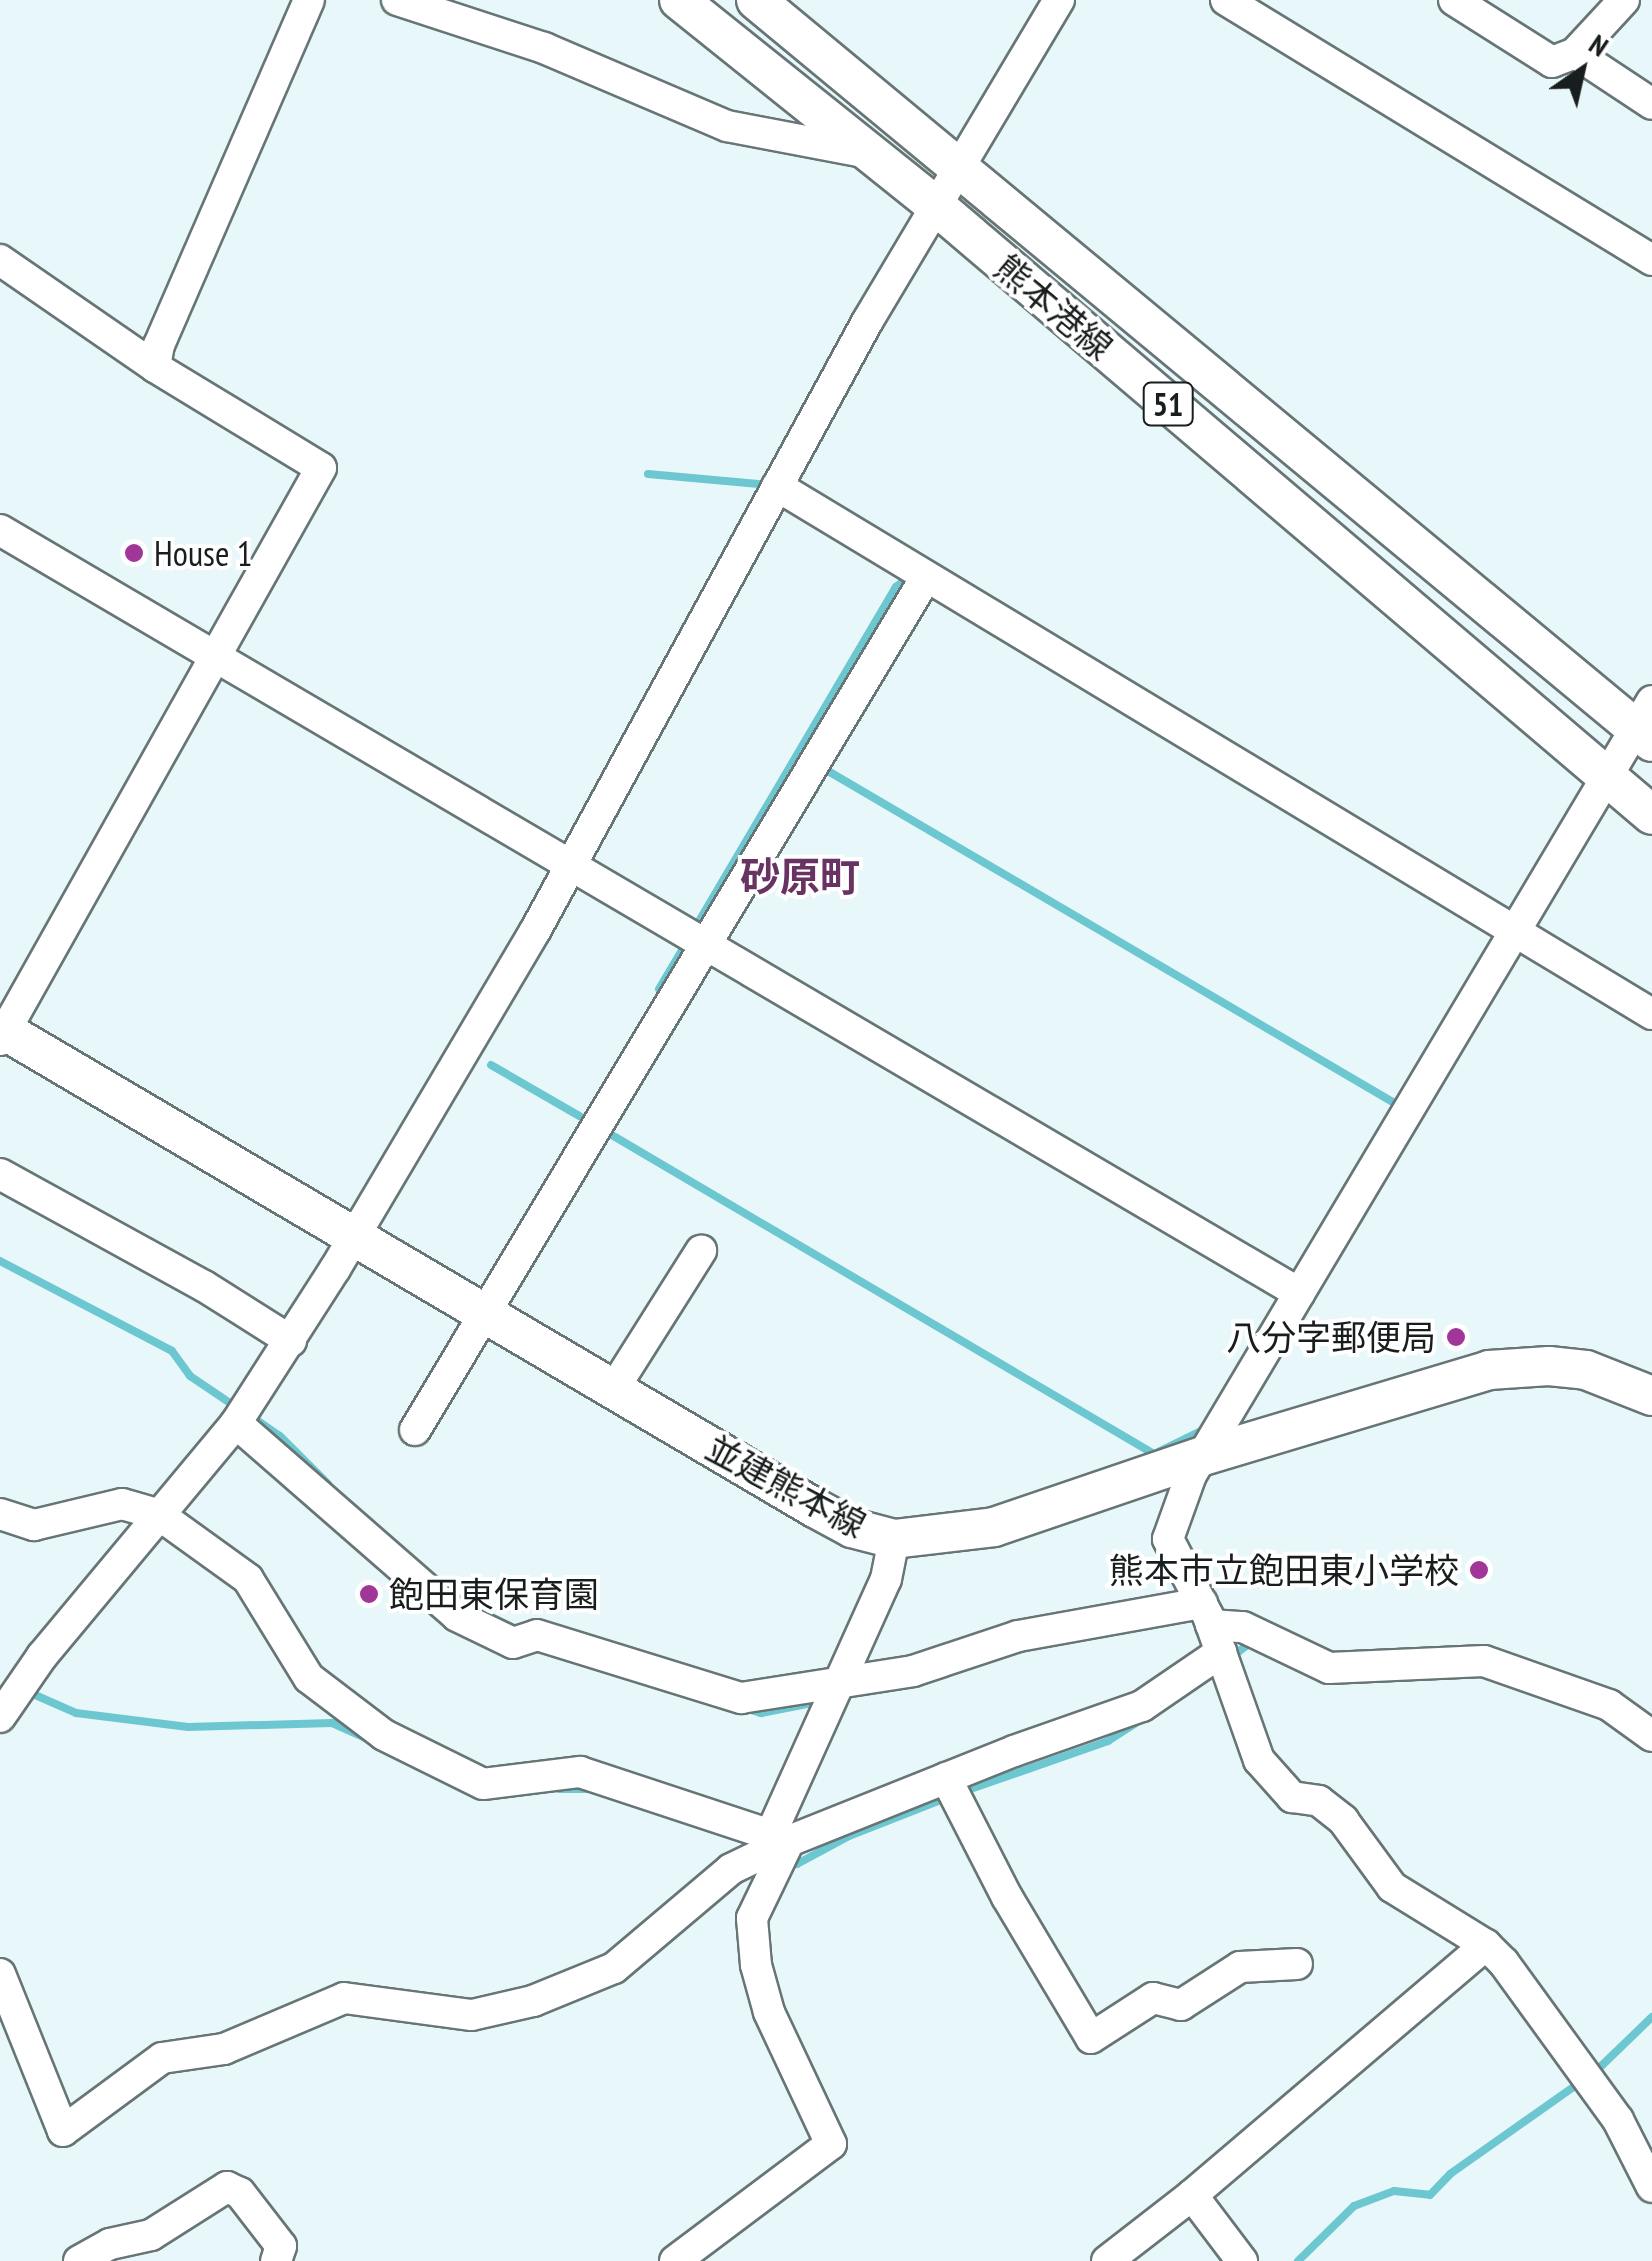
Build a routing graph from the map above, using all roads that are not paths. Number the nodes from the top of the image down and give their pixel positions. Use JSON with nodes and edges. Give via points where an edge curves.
{"nodes":[{"id":1,"x":310,"y":0,"type":"edge"},
{"id":2,"x":397,"y":0,"type":"edge"},
{"id":3,"x":679,"y":0,"type":"edge"},
{"id":4,"x":756,"y":0,"type":"edge"},
{"id":5,"x":1060,"y":0,"type":"edge"},
{"id":6,"x":1226,"y":0,"type":"edge"},
{"id":7,"x":1454,"y":0,"type":"edge"},
{"id":8,"x":1624,"y":0,"type":"edge"},
{"id":9,"x":1576,"y":53,"type":"junction"},
{"id":10,"x":1652,"y":104,"type":"edge"},
{"id":11,"x":872,"y":154,"type":"junction"},
{"id":12,"x":958,"y":167,"type":"junction"},
{"id":13,"x":935,"y":205,"type":"junction"},
{"id":14,"x":0,"y":260,"type":"edge"},
{"id":15,"x":1652,"y":260,"type":"edge"},
{"id":16,"x":155,"y":367,"type":"junction"},
{"id":17,"x":777,"y":486,"type":"junction"},
{"id":18,"x":0,"y":530,"type":"edge"},
{"id":19,"x":926,"y":577,"type":"junction"},
{"id":20,"x":216,"y":658,"type":"junction"},
{"id":21,"x":1646,"y":724,"type":"edge"},
{"id":22,"x":1608,"y":778,"type":"junction"},
{"id":23,"x":1652,"y":815,"type":"edge"},
{"id":24,"x":570,"y":865,"type":"junction"},
{"id":25,"x":1517,"y":932,"type":"junction"},
{"id":26,"x":707,"y":948,"type":"junction"},
{"id":27,"x":1652,"y":1014,"type":"edge"},
{"id":28,"x":1,"y":1033,"type":"edge"},
{"id":29,"x":0,"y":1174,"type":"edge"},
{"id":30,"x":354,"y":1238,"type":"junction"},
{"id":31,"x":702,"y":1251,"type":"dead end"},
{"id":32,"x":1300,"y":1293,"type":"junction"},
{"id":33,"x":483,"y":1314,"type":"junction"},
{"id":34,"x":291,"y":1341,"type":"junction"},
{"id":35,"x":613,"y":1390,"type":"junction"},
{"id":36,"x":1652,"y":1396,"type":"edge"},
{"id":37,"x":236,"y":1423,"type":"junction"},
{"id":38,"x":416,"y":1430,"type":"dead end"},
{"id":39,"x":1203,"y":1456,"type":"junction"},
{"id":40,"x":0,"y":1514,"type":"edge"},
{"id":41,"x":158,"y":1514,"type":"junction"},
{"id":42,"x":894,"y":1538,"type":"junction"},
{"id":43,"x":1211,"y":1627,"type":"junction"},
{"id":44,"x":838,"y":1685,"type":"junction"},
{"id":45,"x":0,"y":1717,"type":"edge"},
{"id":46,"x":1652,"y":1736,"type":"edge"},
{"id":47,"x":946,"y":1778,"type":"junction"},
{"id":48,"x":779,"y":1840,"type":"junction"},
{"id":49,"x":1486,"y":1945,"type":"junction"},
{"id":50,"x":1297,"y":1964,"type":"dead end"},
{"id":51,"x":0,"y":1974,"type":"edge"},
{"id":52,"x":1652,"y":2187,"type":"edge"},
{"id":53,"x":1192,"y":2195,"type":"junction"},
{"id":54,"x":78,"y":2261,"type":"edge"},
{"id":55,"x":276,"y":2261,"type":"edge"},
{"id":56,"x":675,"y":2261,"type":"edge"},
{"id":57,"x":1107,"y":2261,"type":"edge"},
{"id":58,"x":1242,"y":2261,"type":"edge"}],
"edges":[{"from":1,"to":16,"type":"street"},
{"from":2,"to":11,"type":"street","via":[[544,48],[727,126]]},
{"from":3,"to":11,"type":"main road","name":"熊本港線","number":"51"},
{"from":4,"to":12,"type":"main road","name":"熊本港線","number":"51"},
{"from":5,"to":12,"type":"street"},
{"from":6,"to":15,"type":"street"},
{"from":7,"to":9,"type":"street","via":[[1552,62]]},
{"from":8,"to":9,"type":"street"},
{"from":9,"to":10,"type":"street"},
{"from":11,"to":13,"type":"main road","name":"熊本港線","number":"51"},
{"from":12,"to":13,"type":"street"},
{"from":12,"to":21,"type":"main road","name":"熊本港線","number":"51"},
{"from":13,"to":17,"type":"street"},
{"from":13,"to":22,"type":"main road","name":"熊本港線","number":"51"},
{"from":14,"to":16,"type":"street"},
{"from":16,"to":20,"type":"street","via":[[321,468]]},
{"from":17,"to":19,"type":"street"},
{"from":17,"to":24,"type":"street"},
{"from":18,"to":20,"type":"street"},
{"from":19,"to":25,"type":"street"},
{"from":19,"to":26,"type":"street"},
{"from":20,"to":24,"type":"street"},
{"from":20,"to":28,"type":"street"},
{"from":21,"to":22,"type":"street"},
{"from":22,"to":23,"type":"main road","name":"熊本港線","number":"51"},
{"from":22,"to":25,"type":"street"},
{"from":24,"to":26,"type":"street"},
{"from":24,"to":30,"type":"street"},
{"from":25,"to":27,"type":"street"},
{"from":25,"to":32,"type":"street"},
{"from":26,"to":32,"type":"street"},
{"from":26,"to":33,"type":"street"},
{"from":28,"to":30,"type":"main road","name":"並建熊本線"},
{"from":29,"to":34,"type":"street"},
{"from":30,"to":33,"type":"main road","name":"並建熊本線"},
{"from":30,"to":34,"type":"street"},
{"from":31,"to":35,"type":"street"},
{"from":32,"to":39,"type":"street"},
{"from":33,"to":35,"type":"main road","name":"並建熊本線"},
{"from":33,"to":38,"type":"street"},
{"from":34,"to":37,"type":"street"},
{"from":35,"to":42,"type":"main road","name":"並建熊本線","via":[[852,1528]]},
{"from":36,"to":39,"type":"main road","name":"並建熊本線","via":[[1586,1370],[1488,1370]]},
{"from":37,"to":41,"type":"street"},
{"from":37,"to":44,"type":"street","via":[[457,1616],[513,1643],[536,1635],[741,1698]]},
{"from":39,"to":42,"type":"main road","name":"並建熊本線","via":[[994,1527]]},
{"from":39,"to":43,"type":"street","via":[[1176,1505],[1168,1539]]},
{"from":40,"to":41,"type":"street","via":[[34,1525],[122,1504]]},
{"from":41,"to":45,"type":"street"},
{"from":41,"to":48,"type":"street","via":[[248,1579],[308,1678],[384,1736],[483,1784],[580,1772]]},
{"from":42,"to":44,"type":"street","via":[[886,1579]]},
{"from":43,"to":44,"type":"street","via":[[1018,1636],[913,1672]]},
{"from":43,"to":46,"type":"street","via":[[1242,1626],[1328,1668],[1484,1661],[1609,1705]]},
{"from":43,"to":47,"type":"street","via":[[1142,1706]]},
{"from":43,"to":49,"type":"street","via":[[1258,1760],[1292,1797],[1319,1801],[1344,1820],[1392,1887]]},
{"from":44,"to":48,"type":"street"},
{"from":47,"to":48,"type":"street"},
{"from":47,"to":50,"type":"street","via":[[1006,1897],[1091,2038],[1153,1998],[1182,2005],[1240,1967]]},
{"from":48,"to":51,"type":"street","via":[[731,1869],[614,1968],[533,2002],[472,2015],[344,1998],[224,2049],[162,2058],[63,2131]]},
{"from":48,"to":56,"type":"street","via":[[752,1918],[756,1965],[769,2012],[830,2144]]},
{"from":49,"to":52,"type":"street","via":[[1618,2120]]},
{"from":49,"to":53,"type":"street"},
{"from":53,"to":57,"type":"street"},
{"from":53,"to":58,"type":"street"},
{"from":54,"to":55,"type":"street","via":[[110,2244],[150,2235],[227,2187],[240,2193],[281,2246]]}]}
